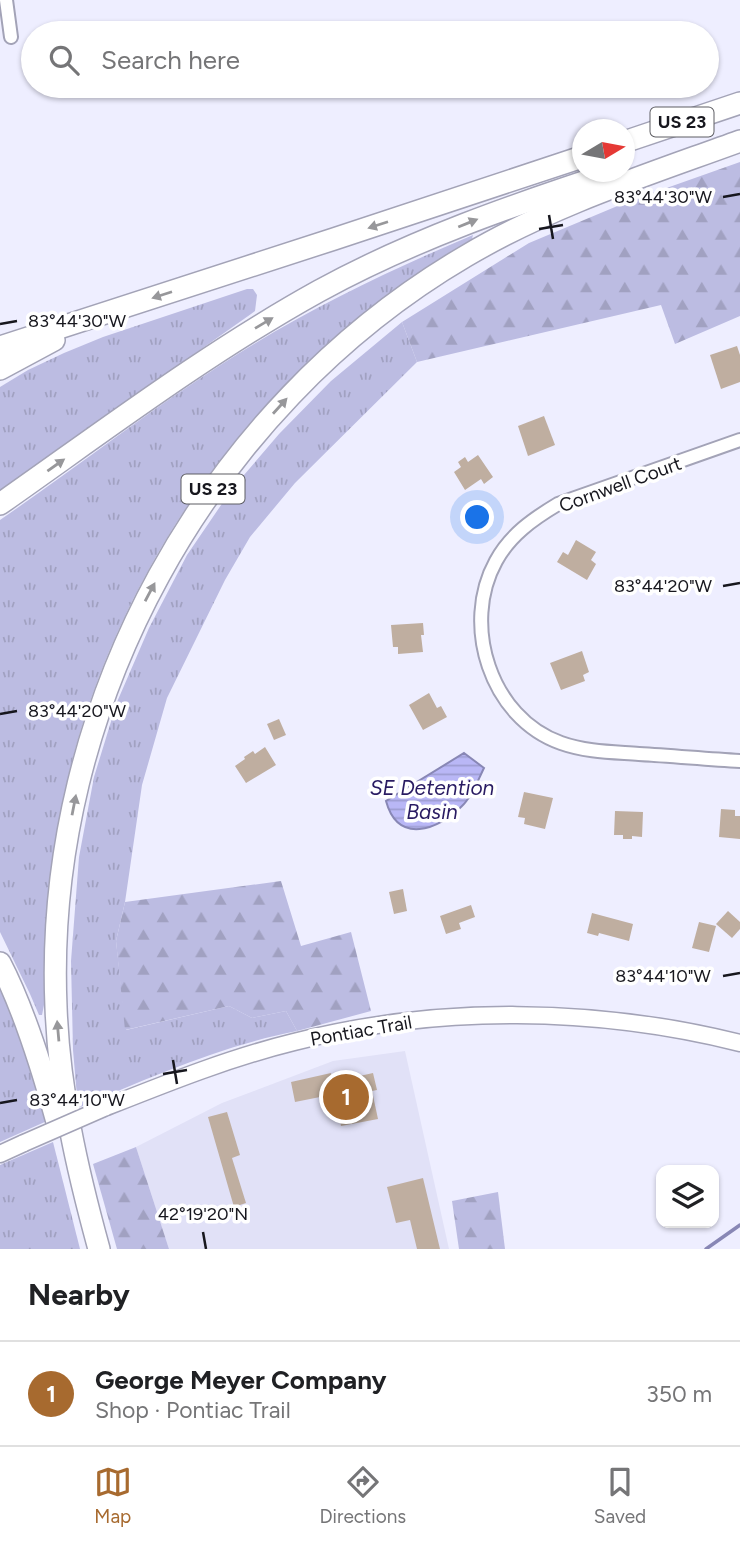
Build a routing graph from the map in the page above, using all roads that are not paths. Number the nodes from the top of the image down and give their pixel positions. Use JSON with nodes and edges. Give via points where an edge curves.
{"nodes":[{"id":1,"x":6,"y":0,"type":"edge"},
{"id":2,"x":11,"y":37,"type":"dead end"},
{"id":3,"x":740,"y":103,"type":"edge"},
{"id":4,"x":740,"y":130,"type":"edge"},
{"id":5,"x":635,"y":139,"type":"edge"},
{"id":6,"x":740,"y":141,"type":"edge"},
{"id":7,"x":572,"y":160,"type":"edge"},
{"id":8,"x":635,"y":165,"type":"edge"},
{"id":9,"x":585,"y":182,"type":"edge"},
{"id":10,"x":133,"y":305,"type":"junction"},
{"id":11,"x":0,"y":347,"type":"edge"},
{"id":12,"x":0,"y":369,"type":"edge"},
{"id":13,"x":740,"y":440,"type":"edge"},
{"id":14,"x":0,"y":504,"type":"edge"},
{"id":15,"x":740,"y":761,"type":"edge"},
{"id":16,"x":0,"y":962,"type":"edge"},
{"id":17,"x":740,"y":1043,"type":"edge"},
{"id":18,"x":0,"y":1154,"type":"edge"},
{"id":19,"x":91,"y":1249,"type":"edge"},
{"id":20,"x":99,"y":1249,"type":"edge"}],
"edges":[{"from":1,"to":2,"type":"street"},
{"from":3,"to":5,"type":"highway","number":"US 23"},
{"from":4,"to":8,"type":"highway"},
{"from":20,"to":6,"type":"highway","number":"US 23","one_way":true,"via":[[74,1154],[61,1078],[56,1007],[59,900],[80,775],[109,681],[167,559],[236,458],[285,401],[362,328],[421,285],[531,221]]},
{"from":7,"to":10,"type":"highway","one_way":true},
{"from":14,"to":9,"type":"highway","one_way":true,"via":[[132,411],[319,291],[472,221]]},
{"from":10,"to":11,"type":"highway"},
{"from":10,"to":12,"type":"highway"},
{"from":13,"to":15,"type":"street","name":"Cornwell Court","via":[[539,515],[521,528],[497,558],[485,589],[481,624],[485,656],[499,690],[522,718],[549,738],[590,750]]},
{"from":16,"to":19,"type":"highway","via":[[51,1102]]},
{"from":17,"to":18,"type":"main road","name":"Pontiac Trail","bridge":true,"via":[[653,1026],[554,1016],[414,1020],[330,1034],[243,1056],[175,1079]]}]}
